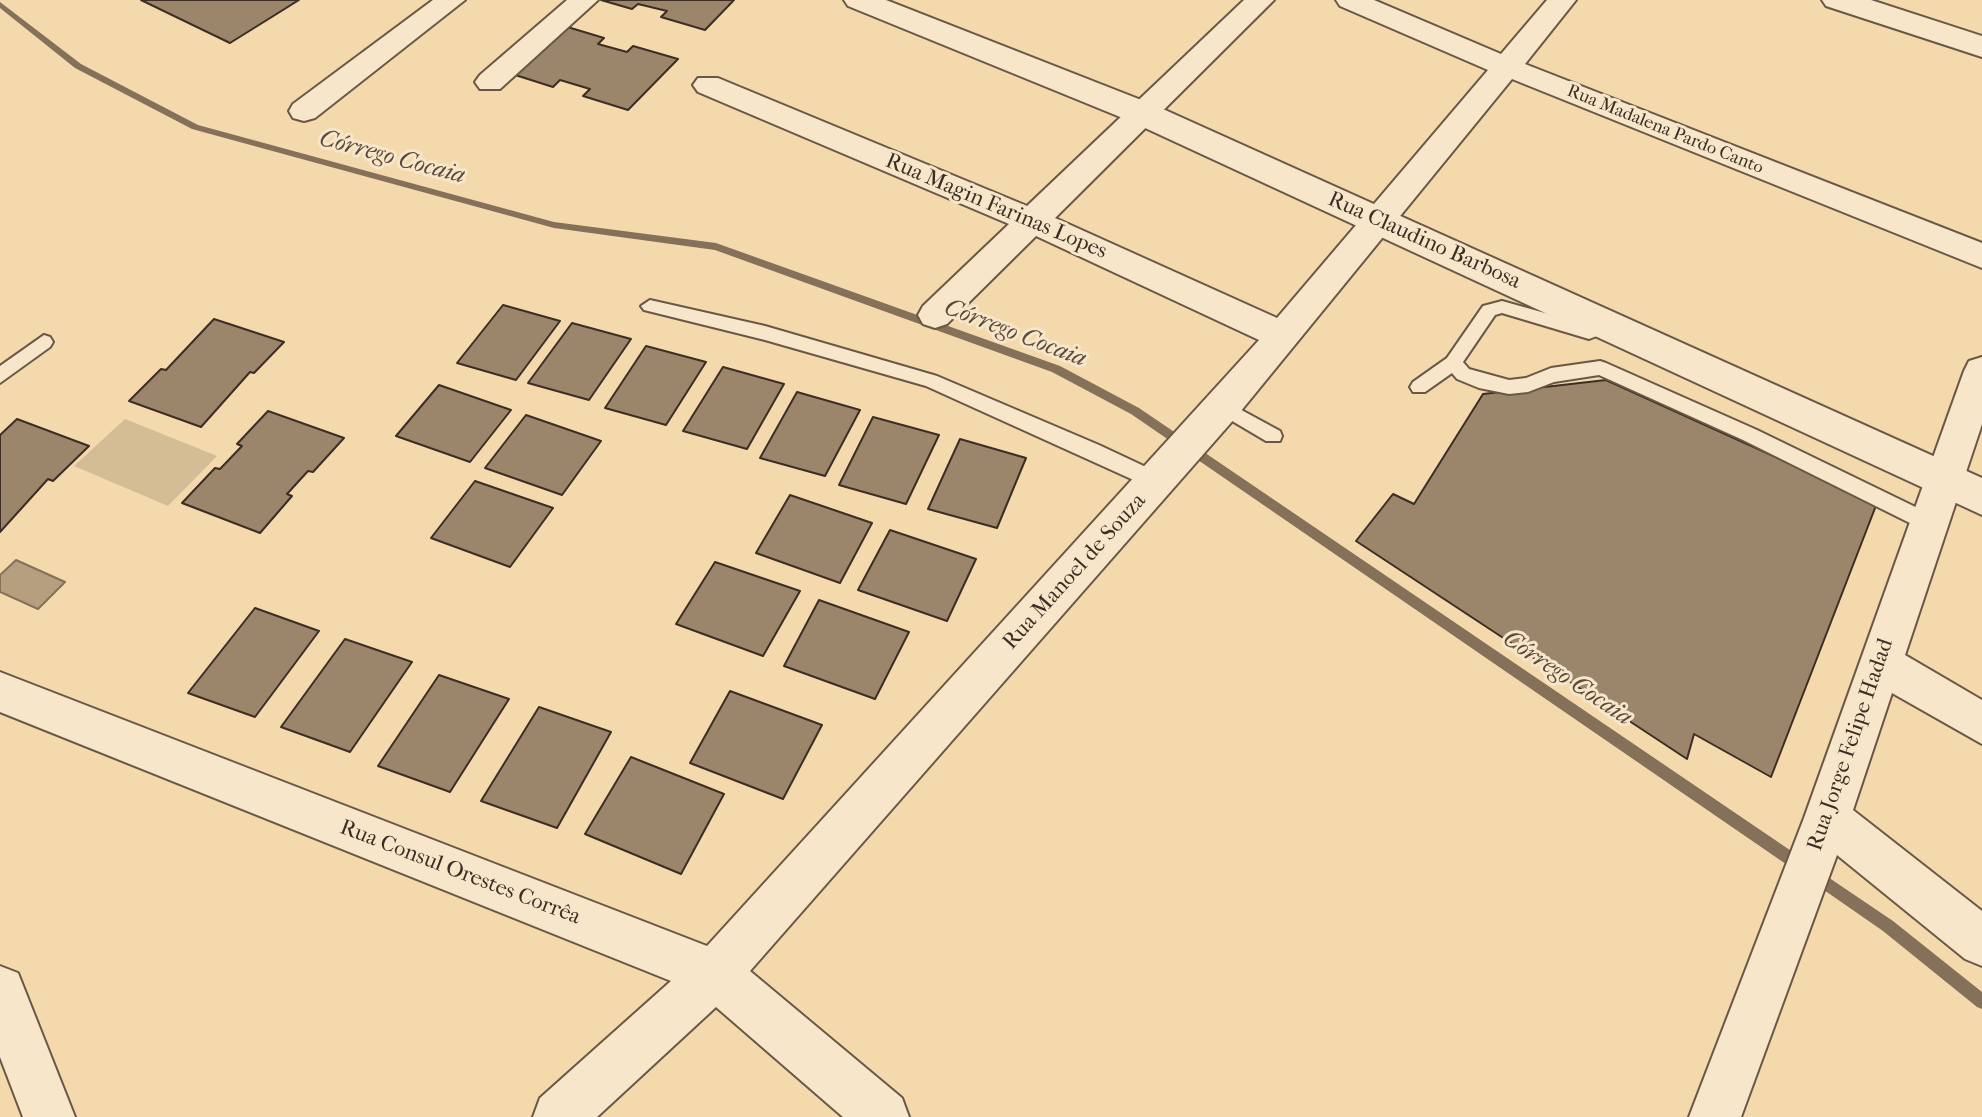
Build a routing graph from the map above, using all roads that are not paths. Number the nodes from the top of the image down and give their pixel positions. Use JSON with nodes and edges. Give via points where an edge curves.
{"nodes":[{"id":1,"x":451,"y":0,"type":"edge"},
{"id":2,"x":584,"y":0,"type":"edge"},
{"id":3,"x":1260,"y":0,"type":"edge"},
{"id":4,"x":1350,"y":0,"type":"edge"},
{"id":5,"x":1562,"y":0,"type":"edge"},
{"id":6,"x":1842,"y":1,"type":"edge"},
{"id":7,"x":878,"y":3,"type":"edge"},
{"id":8,"x":1982,"y":47,"type":"edge"},
{"id":9,"x":1507,"y":67,"type":"junction"},
{"id":10,"x":490,"y":82,"type":"dead end"},
{"id":11,"x":708,"y":85,"type":"dead end"},
{"id":12,"x":304,"y":111,"type":"dead end"},
{"id":13,"x":1142,"y":113,"type":"junction"},
{"id":14,"x":1377,"y":220,"type":"junction"},
{"id":15,"x":1034,"y":222,"type":"junction"},
{"id":16,"x":1982,"y":256,"type":"edge"},
{"id":17,"x":650,"y":306,"type":"dead end"},
{"id":18,"x":935,"y":315,"type":"dead end"},
{"id":19,"x":1609,"y":324,"type":"junction"},
{"id":20,"x":1281,"y":335,"type":"junction"},
{"id":21,"x":44,"y":342,"type":"dead end"},
{"id":22,"x":1453,"y":363,"type":"junction"},
{"id":23,"x":1982,"y":371,"type":"edge"},
{"id":24,"x":0,"y":376,"type":"edge"},
{"id":25,"x":1419,"y":387,"type":"dead end"},
{"id":26,"x":1214,"y":416,"type":"junction"},
{"id":27,"x":1273,"y":436,"type":"dead end"},
{"id":28,"x":1159,"y":476,"type":"junction"},
{"id":29,"x":1944,"y":479,"type":"junction"},
{"id":30,"x":1982,"y":497,"type":"edge"},
{"id":31,"x":1929,"y":523,"type":"junction"},
{"id":32,"x":1880,"y":663,"type":"junction"},
{"id":33,"x":0,"y":692,"type":"edge"},
{"id":34,"x":1982,"y":724,"type":"edge"},
{"id":35,"x":1824,"y":825,"type":"junction"},
{"id":36,"x":1982,"y":942,"type":"edge"},
{"id":37,"x":715,"y":974,"type":"junction"},
{"id":38,"x":0,"y":991,"type":"edge"},
{"id":39,"x":49,"y":1117,"type":"edge"},
{"id":40,"x":559,"y":1117,"type":"edge"},
{"id":41,"x":883,"y":1117,"type":"edge"},
{"id":42,"x":1715,"y":1117,"type":"edge"}],
"edges":[{"from":1,"to":12,"type":"street"},
{"from":2,"to":10,"type":"street"},
{"from":3,"to":13,"type":"street"},
{"from":4,"to":9,"type":"street","name":"Rua Madalena Pardo Canto"},
{"from":5,"to":9,"type":"street","name":"Rua Manoel de Souza"},
{"from":6,"to":8,"type":"street"},
{"from":7,"to":13,"type":"street","name":"Rua Claudino Barbosa"},
{"from":9,"to":14,"type":"street","name":"Rua Manoel de Souza"},
{"from":9,"to":16,"type":"street","name":"Rua Madalena Pardo Canto"},
{"from":11,"to":15,"type":"street","name":"Rua Magin Farinas Lopes"},
{"from":13,"to":14,"type":"street","name":"Rua Claudino Barbosa"},
{"from":13,"to":15,"type":"street"},
{"from":14,"to":19,"type":"street","name":"Rua Claudino Barbosa"},
{"from":14,"to":20,"type":"street","name":"Rua Manoel de Souza"},
{"from":15,"to":18,"type":"street"},
{"from":15,"to":20,"type":"street","name":"Rua Magin Farinas Lopes"},
{"from":17,"to":28,"type":"lane","via":[[931,381]]},
{"from":19,"to":22,"type":"lane","via":[[1589,332],[1502,307],[1489,310]]},
{"from":19,"to":29,"type":"street","name":"Rua Claudino Barbosa"},
{"from":20,"to":26,"type":"street","name":"Rua Manoel de Souza"},
{"from":21,"to":24,"type":"lane"},
{"from":22,"to":25,"type":"lane"},
{"from":22,"to":31,"type":"lane","via":[[1463,374],[1509,387],[1600,368]]},
{"from":23,"to":29,"type":"street","name":"Rua Jorge Felipe Hadad"},
{"from":26,"to":27,"type":"lane"},
{"from":26,"to":28,"type":"street","name":"Rua Manoel de Souza"},
{"from":28,"to":37,"type":"street","name":"Rua Manoel de Souza"},
{"from":29,"to":30,"type":"street","name":"Rua Claudino Barbosa"},
{"from":29,"to":31,"type":"street","name":"Rua Jorge Felipe Hadad"},
{"from":31,"to":32,"type":"street","name":"Rua Jorge Felipe Hadad"},
{"from":32,"to":34,"type":"street"},
{"from":32,"to":35,"type":"street","name":"Rua Jorge Felipe Hadad"},
{"from":33,"to":37,"type":"street","name":"Rua Consul Orestes Corrêa"},
{"from":35,"to":36,"type":"street"},
{"from":35,"to":42,"type":"street","name":"Rua Jorge Felipe Hadad"},
{"from":37,"to":40,"type":"street","name":"Rua Manoel de Souza"},
{"from":37,"to":41,"type":"street","name":"Rua Consul Orestes Corrêa"},
{"from":38,"to":39,"type":"street"}]}
